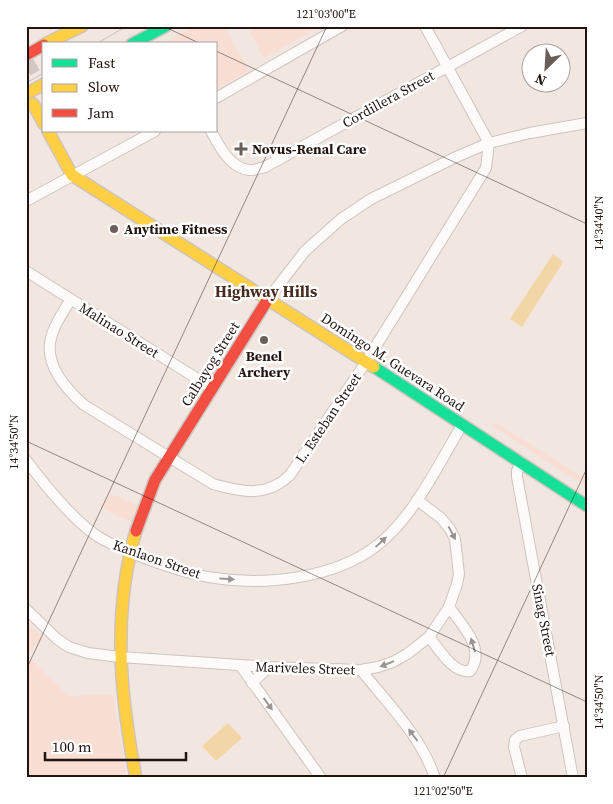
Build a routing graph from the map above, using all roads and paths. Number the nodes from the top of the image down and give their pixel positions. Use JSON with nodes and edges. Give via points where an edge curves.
{"nodes":[{"id":1,"x":82,"y":26,"type":"edge"},
{"id":2,"x":88,"y":26,"type":"edge"},
{"id":3,"x":166,"y":26,"type":"edge"},
{"id":4,"x":342,"y":26,"type":"edge"},
{"id":5,"x":425,"y":26,"type":"edge"},
{"id":6,"x":522,"y":26,"type":"edge"},
{"id":7,"x":48,"y":42,"type":"edge"},
{"id":8,"x":68,"y":42,"type":"edge"},
{"id":9,"x":136,"y":42,"type":"edge"},
{"id":10,"x":42,"y":47,"type":"edge"},
{"id":11,"x":35,"y":58,"type":"tunnel mouth"},
{"id":12,"x":447,"y":67,"type":"junction"},
{"id":13,"x":42,"y":86,"type":"edge"},
{"id":14,"x":218,"y":97,"type":"edge"},
{"id":15,"x":42,"y":98,"type":"edge"},
{"id":16,"x":28,"y":102,"type":"edge"},
{"id":17,"x":42,"y":121,"type":"edge"},
{"id":18,"x":587,"y":123,"type":"edge"},
{"id":19,"x":49,"y":132,"type":"edge"},
{"id":20,"x":153,"y":132,"type":"edge"},
{"id":21,"x":212,"y":132,"type":"edge"},
{"id":22,"x":489,"y":143,"type":"junction"},
{"id":23,"x":72,"y":175,"type":"junction"},
{"id":24,"x":26,"y":201,"type":"edge"},
{"id":25,"x":26,"y":272,"type":"edge"},
{"id":26,"x":71,"y":299,"type":"junction"},
{"id":27,"x":268,"y":299,"type":"junction"},
{"id":28,"x":366,"y":362,"type":"junction"},
{"id":29,"x":212,"y":388,"type":"junction"},
{"id":30,"x":462,"y":425,"type":"junction"},
{"id":31,"x":169,"y":458,"type":"junction"},
{"id":32,"x":26,"y":460,"type":"edge"},
{"id":33,"x":521,"y":462,"type":"junction"},
{"id":34,"x":417,"y":500,"type":"junction"},
{"id":35,"x":587,"y":506,"type":"edge"},
{"id":36,"x":130,"y":552,"type":"junction"},
{"id":37,"x":449,"y":607,"type":"junction"},
{"id":38,"x":26,"y":608,"type":"edge"},
{"id":39,"x":429,"y":638,"type":"junction"},
{"id":40,"x":120,"y":657,"type":"junction"},
{"id":41,"x":240,"y":665,"type":"junction"},
{"id":42,"x":269,"y":667,"type":"junction"},
{"id":43,"x":361,"y":670,"type":"junction"},
{"id":44,"x":252,"y":683,"type":"junction"},
{"id":45,"x":564,"y":726,"type":"junction"},
{"id":46,"x":136,"y":778,"type":"edge"},
{"id":47,"x":321,"y":778,"type":"edge"},
{"id":48,"x":435,"y":778,"type":"edge"},
{"id":49,"x":522,"y":778,"type":"edge"},
{"id":50,"x":573,"y":778,"type":"edge"}],
"edges":[{"from":1,"to":7,"type":"main road"},
{"from":2,"to":8,"type":"main road"},
{"from":3,"to":9,"type":"main road"},
{"from":4,"to":14,"type":"street"},
{"from":5,"to":12,"type":"street"},
{"from":6,"to":12,"type":"street","name":"Cordillera Street"},
{"from":10,"to":11,"type":"main road"},
{"from":12,"to":21,"type":"street","name":"Cordillera Street","via":[[265,167],[249,170],[235,165]]},
{"from":12,"to":22,"type":"street"},
{"from":13,"to":16,"type":"main road"},
{"from":15,"to":16,"type":"main road"},
{"from":16,"to":17,"type":"main road"},
{"from":18,"to":22,"type":"street","name":"Calbayog Street","via":[[530,132]]},
{"from":19,"to":23,"type":"main road","name":"Domingo M. Guevara Road"},
{"from":20,"to":23,"type":"street"},
{"from":22,"to":27,"type":"street","name":"Calbayog Street","via":[[371,199],[341,219],[305,251]]},
{"from":22,"to":28,"type":"street","name":"L. Esteban Street","via":[[486,168],[481,178]]},
{"from":23,"to":24,"type":"street"},
{"from":23,"to":27,"type":"main road","name":"Domingo M. Guevara Road"},
{"from":25,"to":26,"type":"street","name":"Malinao Street"},
{"from":26,"to":29,"type":"street","name":"Malinao Street"},
{"from":26,"to":31,"type":"street","name":"L. Esteban Street","via":[[49,348],[58,374],[84,405]]},
{"from":27,"to":28,"type":"main road","name":"Domingo M. Guevara Road"},
{"from":27,"to":29,"type":"main road","name":"Calbayog Street"},
{"from":28,"to":30,"type":"main road","name":"Domingo M. Guevara Road"},
{"from":28,"to":31,"type":"street","name":"L. Esteban Street","via":[[280,485],[251,491],[213,484]]},
{"from":29,"to":31,"type":"main road","name":"Calbayog Street"},
{"from":30,"to":33,"type":"main road","name":"Domingo M. Guevara Road"},
{"from":30,"to":34,"type":"street","name":"Kanlaon Street"},
{"from":31,"to":36,"type":"main road","name":"Calbayog Street","via":[[155,480]]},
{"from":32,"to":36,"type":"street","name":"Kanlaon Street","via":[[82,524],[100,538]]},
{"from":33,"to":35,"type":"main road","name":"Domingo M. Guevara Road"},
{"from":33,"to":45,"type":"street","name":"Sinag Street","via":[[517,477]]},
{"from":36,"to":34,"type":"street","name":"Kanlaon Street","one_way":true,"via":[[216,579],[289,579],[328,570],[362,556],[382,542]]},
{"from":34,"to":37,"type":"street","name":"Mariveles Street","one_way":true,"via":[[441,518],[455,539],[459,574]]},
{"from":36,"to":40,"type":"main road","name":"Calbayog Street"},
{"from":37,"to":39,"type":"street","name":"Mariveles Street"},
{"from":39,"to":37,"type":"street","one_way":true,"via":[[457,669],[464,672],[474,667],[476,657],[470,635]]},
{"from":38,"to":40,"type":"street","name":"Mariveles Street","via":[[69,647]]},
{"from":39,"to":43,"type":"street","name":"Mariveles Street","one_way":true,"via":[[394,662]]},
{"from":40,"to":41,"type":"street","name":"Mariveles Street"},
{"from":40,"to":46,"type":"main road","name":"Calbayog Street","via":[[127,731]]},
{"from":41,"to":42,"type":"street","name":"Mariveles Street"},
{"from":41,"to":44,"type":"street"},
{"from":42,"to":43,"type":"street","name":"Mariveles Street"},
{"from":42,"to":44,"type":"street"},
{"from":48,"to":43,"type":"street","one_way":true,"via":[[416,738]]},
{"from":44,"to":47,"type":"street","one_way":true},
{"from":45,"to":49,"type":"street","via":[[515,740]]},
{"from":45,"to":50,"type":"street","name":"Sinag Street"}]}
